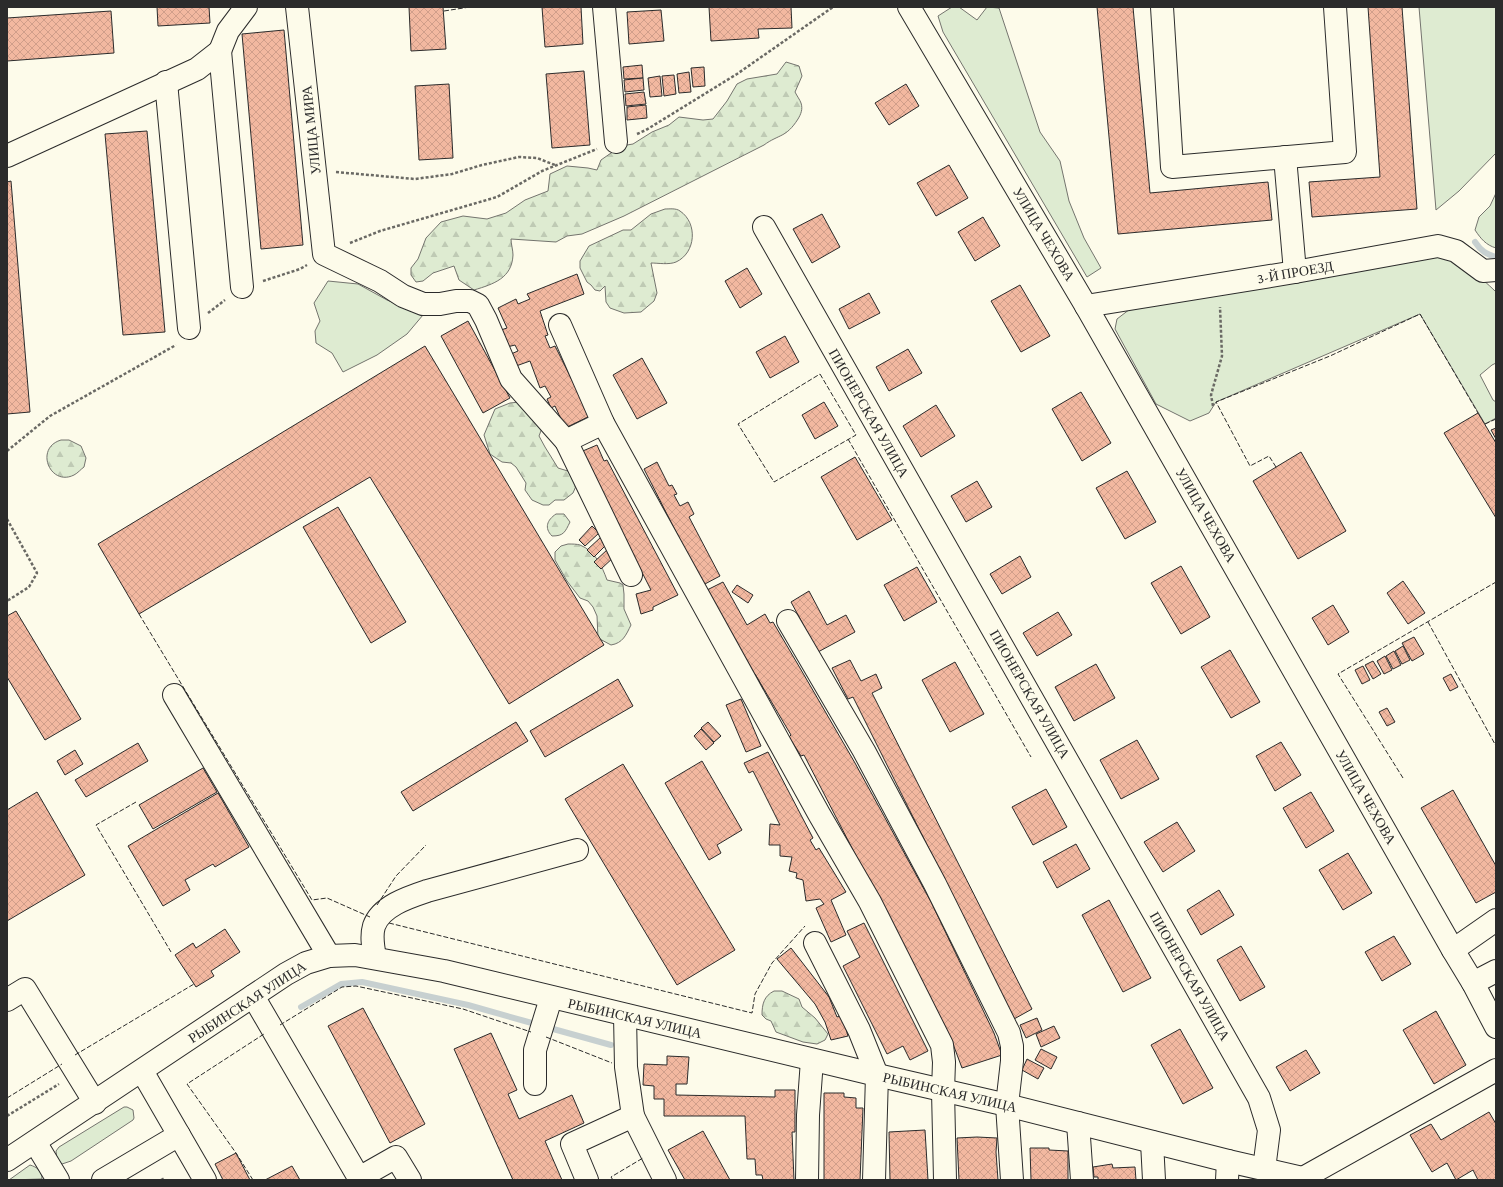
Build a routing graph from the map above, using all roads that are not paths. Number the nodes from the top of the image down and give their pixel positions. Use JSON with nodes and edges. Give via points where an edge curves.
{"nodes":[{"id":1,"x":246,"y":7,"type":"edge"},
{"id":2,"x":297,"y":7,"type":"edge"},
{"id":3,"x":604,"y":7,"type":"edge"},
{"id":4,"x":909,"y":7,"type":"edge"},
{"id":5,"x":1162,"y":7,"type":"edge"},
{"id":6,"x":1335,"y":7,"type":"edge"},
{"id":7,"x":220,"y":51,"type":"junction"},
{"id":8,"x":166,"y":82,"type":"junction"},
{"id":9,"x":616,"y":142,"type":"road end"},
{"id":10,"x":7,"y":156,"type":"edge"},
{"id":11,"x":1285,"y":157,"type":"junction"},
{"id":12,"x":764,"y":227,"type":"dead end"},
{"id":13,"x":1295,"y":272,"type":"junction"},
{"id":14,"x":1492,"y":275,"type":"edge"},
{"id":15,"x":242,"y":287,"type":"road end"},
{"id":16,"x":1086,"y":306,"type":"junction"},
{"id":17,"x":560,"y":324,"type":"dead end"},
{"id":18,"x":189,"y":328,"type":"road end"},
{"id":19,"x":603,"y":423,"type":"junction"},
{"id":20,"x":566,"y":441,"type":"junction"},
{"id":21,"x":632,"y":575,"type":"dead end"},
{"id":22,"x":788,"y":621,"type":"dead end"},
{"id":23,"x":174,"y":695,"type":"dead end"},
{"id":24,"x":577,"y":850,"type":"dead end"},
{"id":25,"x":1496,"y":920,"type":"edge"},
{"id":26,"x":815,"y":943,"type":"dead end"},
{"id":27,"x":1452,"y":950,"type":"junction"},
{"id":28,"x":328,"y":956,"type":"junction"},
{"id":29,"x":375,"y":957,"type":"junction"},
{"id":30,"x":1496,"y":971,"type":"edge"},
{"id":31,"x":1473,"y":982,"type":"junction"},
{"id":32,"x":253,"y":996,"type":"junction"},
{"id":33,"x":551,"y":998,"type":"junction"},
{"id":34,"x":7,"y":1000,"type":"edge"},
{"id":35,"x":625,"y":1015,"type":"junction"},
{"id":36,"x":1496,"y":1027,"type":"edge"},
{"id":37,"x":812,"y":1060,"type":"junction"},
{"id":38,"x":1496,"y":1070,"type":"edge"},
{"id":39,"x":142,"y":1071,"type":"junction"},
{"id":40,"x":877,"y":1076,"type":"junction"},
{"id":41,"x":535,"y":1084,"type":"dead end"},
{"id":42,"x":943,"y":1091,"type":"junction"},
{"id":43,"x":95,"y":1103,"type":"junction"},
{"id":44,"x":1007,"y":1105,"type":"junction"},
{"id":45,"x":633,"y":1116,"type":"junction"},
{"id":46,"x":1078,"y":1123,"type":"junction"},
{"id":47,"x":179,"y":1135,"type":"junction"},
{"id":48,"x":35,"y":1142,"type":"junction"},
{"id":49,"x":1152,"y":1142,"type":"junction"},
{"id":50,"x":7,"y":1160,"type":"edge"},
{"id":51,"x":1228,"y":1170,"type":"edge"},
{"id":52,"x":1264,"y":1170,"type":"junction"},
{"id":53,"x":358,"y":1179,"type":"edge"},
{"id":54,"x":1305,"y":1179,"type":"edge"},
{"id":55,"x":58,"y":1180,"type":"edge"},
{"id":56,"x":103,"y":1180,"type":"edge"},
{"id":57,"x":205,"y":1180,"type":"edge"},
{"id":58,"x":410,"y":1180,"type":"edge"},
{"id":59,"x":587,"y":1180,"type":"edge"},
{"id":60,"x":664,"y":1180,"type":"edge"},
{"id":61,"x":807,"y":1180,"type":"edge"},
{"id":62,"x":874,"y":1180,"type":"edge"},
{"id":63,"x":945,"y":1180,"type":"edge"},
{"id":64,"x":1012,"y":1180,"type":"edge"},
{"id":65,"x":1082,"y":1180,"type":"edge"},
{"id":66,"x":1154,"y":1180,"type":"edge"}],
"edges":[{"from":1,"to":7,"type":"street","via":[[228,30]]},
{"from":2,"to":20,"type":"street","name":"УЛИЦА МИРА","via":[[324,254],[423,304],[470,300],[478,305],[511,379]]},
{"from":3,"to":9,"type":"street"},
{"from":4,"to":16,"type":"street","name":"УЛИЦА ЧЕХОВА"},
{"from":5,"to":11,"type":"street","via":[[1172,167]]},
{"from":6,"to":11,"type":"street","via":[[1346,152]]},
{"from":7,"to":8,"type":"street","via":[[197,69]]},
{"from":7,"to":15,"type":"street"},
{"from":8,"to":10,"type":"street"},
{"from":8,"to":18,"type":"street"},
{"from":11,"to":13,"type":"street"},
{"from":12,"to":52,"type":"street","name":"ПИОНЕРСКАЯ УЛИЦА","via":[[1259,1098],[1269,1130]]},
{"from":13,"to":14,"type":"street","name":"3-Й ПРОЕЗД","via":[[1438,246],[1456,251]]},
{"from":13,"to":16,"type":"street","name":"3-Й ПРОЕЗД"},
{"from":16,"to":27,"type":"street","name":"УЛИЦА ЧЕХОВА"},
{"from":17,"to":19,"type":"street"},
{"from":19,"to":20,"type":"street"},
{"from":19,"to":42,"type":"street","via":[[870,902],[942,1045]]},
{"from":20,"to":21,"type":"street"},
{"from":22,"to":44,"type":"street","via":[[864,751],[935,884],[1009,1033],[1012,1046]]},
{"from":23,"to":28,"type":"street"},
{"from":24,"to":29,"type":"street","via":[[410,897],[381,915],[374,926],[372,940]]},
{"from":25,"to":27,"type":"street"},
{"from":26,"to":40,"type":"street","via":[[859,1030]]},
{"from":27,"to":31,"type":"street","name":"УЛИЦА ЧЕХОВА"},
{"from":28,"to":29,"type":"street","name":"РЫБИНСКАЯ УЛИЦА"},
{"from":28,"to":32,"type":"street","name":"РЫБИНСКАЯ УЛИЦА","via":[[306,963]]},
{"from":29,"to":33,"type":"street","name":"РЫБИНСКАЯ УЛИЦА","via":[[444,971]]},
{"from":30,"to":31,"type":"street"},
{"from":31,"to":36,"type":"street","name":"УЛИЦА ЧЕХОВА"},
{"from":32,"to":39,"type":"street","name":"РЫБИНСКАЯ УЛИЦА"},
{"from":32,"to":53,"type":"street"},
{"from":33,"to":35,"type":"street","name":"РЫБИНСКАЯ УЛИЦА"},
{"from":33,"to":41,"type":"street","via":[[535,1050]]},
{"from":34,"to":43,"type":"street","via":[[25,989]]},
{"from":35,"to":37,"type":"street","name":"РЫБИНСКАЯ УЛИЦА"},
{"from":35,"to":45,"type":"street","via":[[626,1067]]},
{"from":37,"to":40,"type":"street","name":"РЫБИНСКАЯ УЛИЦА"},
{"from":37,"to":61,"type":"street"},
{"from":38,"to":54,"type":"street"},
{"from":39,"to":43,"type":"street","name":"РЫБИНСКАЯ УЛИЦА"},
{"from":39,"to":47,"type":"street"},
{"from":40,"to":42,"type":"street","name":"РЫБИНСКАЯ УЛИЦА"},
{"from":40,"to":62,"type":"street"},
{"from":42,"to":44,"type":"street","name":"РЫБИНСКАЯ УЛИЦА"},
{"from":42,"to":63,"type":"street"},
{"from":43,"to":48,"type":"street","name":"РЫБИНСКАЯ УЛИЦА"},
{"from":44,"to":46,"type":"street","name":"РЫБИНСКАЯ УЛИЦА"},
{"from":44,"to":64,"type":"street"},
{"from":45,"to":59,"type":"street","via":[[572,1144]]},
{"from":45,"to":60,"type":"street"},
{"from":46,"to":49,"type":"street","name":"РЫБИНСКАЯ УЛИЦА"},
{"from":46,"to":65,"type":"street"},
{"from":47,"to":56,"type":"street"},
{"from":47,"to":57,"type":"street"},
{"from":48,"to":50,"type":"street","name":"РЫБИНСКАЯ УЛИЦА"},
{"from":48,"to":55,"type":"street"},
{"from":49,"to":51,"type":"street","name":"РЫБИНСКАЯ УЛИЦА"},
{"from":49,"to":66,"type":"street"},
{"from":51,"to":52,"type":"street","name":"РЫБИНСКАЯ УЛИЦА"},
{"from":52,"to":54,"type":"street","name":"РЫБИНСКАЯ УЛИЦА"},
{"from":53,"to":58,"type":"street","via":[[396,1157]]}]}
